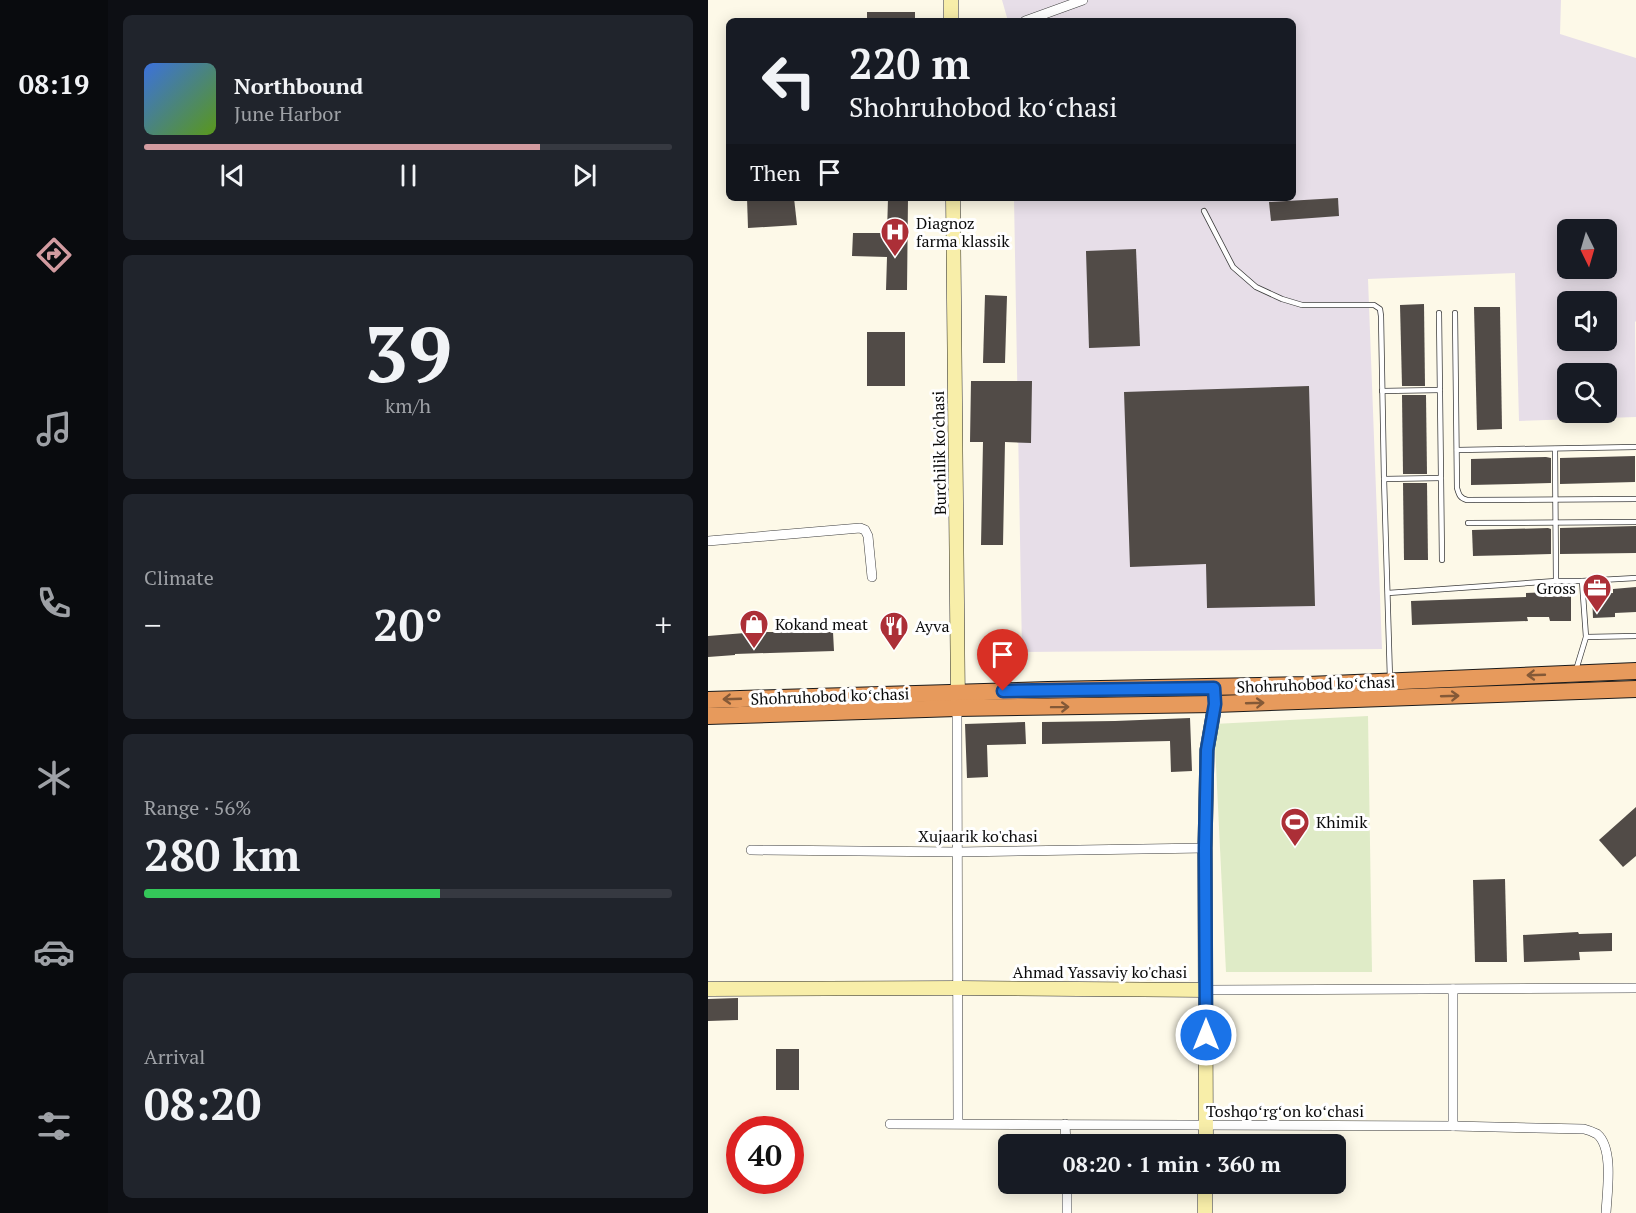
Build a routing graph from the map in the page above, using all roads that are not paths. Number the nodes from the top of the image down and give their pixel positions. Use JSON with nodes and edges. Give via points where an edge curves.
{"nodes":[{"id":1,"x":951,"y":0,"type":"edge"},
{"id":2,"x":1083,"y":0,"type":"edge"},
{"id":3,"x":951,"y":18,"type":"edge"},
{"id":4,"x":1033,"y":18,"type":"edge"},
{"id":5,"x":953,"y":201,"type":"edge"},
{"id":6,"x":1204,"y":211,"type":"dead end"},
{"id":7,"x":1455,"y":313,"type":"dead end"},
{"id":8,"x":1439,"y":314,"type":"dead end"},
{"id":9,"x":1440,"y":390,"type":"junction"},
{"id":10,"x":1382,"y":391,"type":"junction"},
{"id":11,"x":1636,"y":447,"type":"edge"},
{"id":12,"x":1555,"y":449,"type":"junction"},
{"id":13,"x":1457,"y":450,"type":"junction"},
{"id":14,"x":1441,"y":478,"type":"junction"},
{"id":15,"x":1384,"y":479,"type":"junction"},
{"id":16,"x":1555,"y":498,"type":"junction"},
{"id":17,"x":1636,"y":499,"type":"edge"},
{"id":18,"x":1556,"y":522,"type":"junction"},
{"id":19,"x":1636,"y":522,"type":"edge"},
{"id":20,"x":1468,"y":523,"type":"dead end"},
{"id":21,"x":708,"y":541,"type":"edge"},
{"id":22,"x":1442,"y":560,"type":"dead end"},
{"id":23,"x":872,"y":577,"type":"dead end"},
{"id":24,"x":1636,"y":578,"type":"edge"},
{"id":25,"x":1556,"y":581,"type":"junction"},
{"id":26,"x":1582,"y":582,"type":"junction"},
{"id":27,"x":1388,"y":593,"type":"junction"},
{"id":28,"x":1636,"y":636,"type":"edge"},
{"id":29,"x":1586,"y":637,"type":"junction"},
{"id":30,"x":1636,"y":671,"type":"edge"},
{"id":31,"x":1575,"y":674,"type":"junction"},
{"id":32,"x":1390,"y":682,"type":"junction"},
{"id":33,"x":1636,"y":689,"type":"edge"},
{"id":34,"x":1215,"y":696,"type":"junction"},
{"id":35,"x":708,"y":700,"type":"edge"},
{"id":36,"x":958,"y":700,"type":"junction"},
{"id":37,"x":708,"y":716,"type":"edge"},
{"id":38,"x":1205,"y":848,"type":"junction"},
{"id":39,"x":751,"y":850,"type":"dead end"},
{"id":40,"x":958,"y":852,"type":"junction"},
{"id":41,"x":959,"y":988,"type":"junction"},
{"id":42,"x":1636,"y":988,"type":"edge"},
{"id":43,"x":708,"y":989,"type":"edge"},
{"id":44,"x":1453,"y":989,"type":"junction"},
{"id":45,"x":1206,"y":990,"type":"junction"},
{"id":46,"x":958,"y":1123,"type":"junction"},
{"id":47,"x":890,"y":1124,"type":"dead end"},
{"id":48,"x":1065,"y":1124,"type":"junction"},
{"id":49,"x":1206,"y":1125,"type":"junction"},
{"id":50,"x":1453,"y":1126,"type":"junction"},
{"id":51,"x":1066,"y":1134,"type":"edge"},
{"id":52,"x":1206,"y":1134,"type":"edge"},
{"id":53,"x":1067,"y":1194,"type":"edge"},
{"id":54,"x":1205,"y":1194,"type":"edge"},
{"id":55,"x":1067,"y":1213,"type":"edge"},
{"id":56,"x":1205,"y":1213,"type":"edge"},
{"id":57,"x":1606,"y":1213,"type":"edge"}],
"edges":[{"from":1,"to":3,"type":"street"},
{"from":2,"to":4,"type":"street"},
{"from":5,"to":36,"type":"street","name":"Burchilik ko'chasi"},
{"from":6,"to":10,"type":"lane","via":[[1233,267],[1256,287],[1302,305],[1374,304],[1380,309]]},
{"from":7,"to":13,"type":"lane"},
{"from":8,"to":9,"type":"lane"},
{"from":9,"to":10,"type":"lane"},
{"from":9,"to":14,"type":"lane"},
{"from":10,"to":15,"type":"lane"},
{"from":11,"to":12,"type":"lane"},
{"from":12,"to":13,"type":"lane"},
{"from":12,"to":16,"type":"lane"},
{"from":13,"to":16,"type":"lane","via":[[1457,488],[1463,499]]},
{"from":14,"to":15,"type":"lane"},
{"from":14,"to":22,"type":"lane"},
{"from":15,"to":27,"type":"lane"},
{"from":16,"to":17,"type":"lane"},
{"from":16,"to":18,"type":"lane"},
{"from":18,"to":19,"type":"lane"},
{"from":18,"to":20,"type":"lane"},
{"from":18,"to":25,"type":"lane"},
{"from":21,"to":23,"type":"street","via":[[860,528],[868,536]]},
{"from":24,"to":26,"type":"lane"},
{"from":25,"to":26,"type":"lane"},
{"from":25,"to":27,"type":"lane"},
{"from":26,"to":29,"type":"lane"},
{"from":27,"to":32,"type":"lane"},
{"from":28,"to":29,"type":"lane"},
{"from":29,"to":31,"type":"lane"},
{"from":30,"to":31,"type":"highway","name":"Shohruhobod koʻchasi"},
{"from":31,"to":32,"type":"highway","name":"Shohruhobod koʻchasi","one_way":true},
{"from":32,"to":34,"type":"highway","name":"Shohruhobod koʻchasi"},
{"from":34,"to":33,"type":"highway","name":"Shohruhobod koʻchasi","one_way":true},
{"from":34,"to":36,"type":"highway","name":"Shohruhobod koʻchasi"},
{"from":34,"to":38,"type":"street","via":[[1207,750]]},
{"from":36,"to":35,"type":"highway","name":"Shohruhobod koʻchasi","one_way":true},
{"from":36,"to":37,"type":"highway","name":"Shohruhobod koʻchasi"},
{"from":36,"to":40,"type":"street"},
{"from":38,"to":40,"type":"street","name":"Xujaarik ko'chasi"},
{"from":38,"to":45,"type":"street"},
{"from":39,"to":40,"type":"street","name":"Xujaarik ko'chasi"},
{"from":40,"to":41,"type":"street"},
{"from":41,"to":43,"type":"street","name":"Ahmad Yassaviy ko'chasi"},
{"from":41,"to":45,"type":"street","name":"Ahmad Yassaviy ko'chasi"},
{"from":41,"to":46,"type":"street"},
{"from":42,"to":44,"type":"street","name":"Ahmad Yassaviy ko'chasi"},
{"from":44,"to":45,"type":"street","name":"Ahmad Yassaviy ko'chasi"},
{"from":44,"to":50,"type":"street"},
{"from":45,"to":49,"type":"street"},
{"from":46,"to":47,"type":"street","name":"Toshqoʻrgʻon koʻchasi"},
{"from":46,"to":48,"type":"street","name":"Toshqoʻrgʻon koʻchasi"},
{"from":48,"to":49,"type":"street","name":"Toshqoʻrgʻon koʻchasi"},
{"from":48,"to":51,"type":"street"},
{"from":49,"to":50,"type":"street","name":"Toshqoʻrgʻon koʻchasi"},
{"from":49,"to":52,"type":"street"},
{"from":50,"to":57,"type":"street","name":"Toshqoʻrgʻon koʻchasi","via":[[1584,1129],[1596,1134],[1605,1144],[1607,1156]]},
{"from":53,"to":55,"type":"street"},
{"from":54,"to":56,"type":"street"}]}
